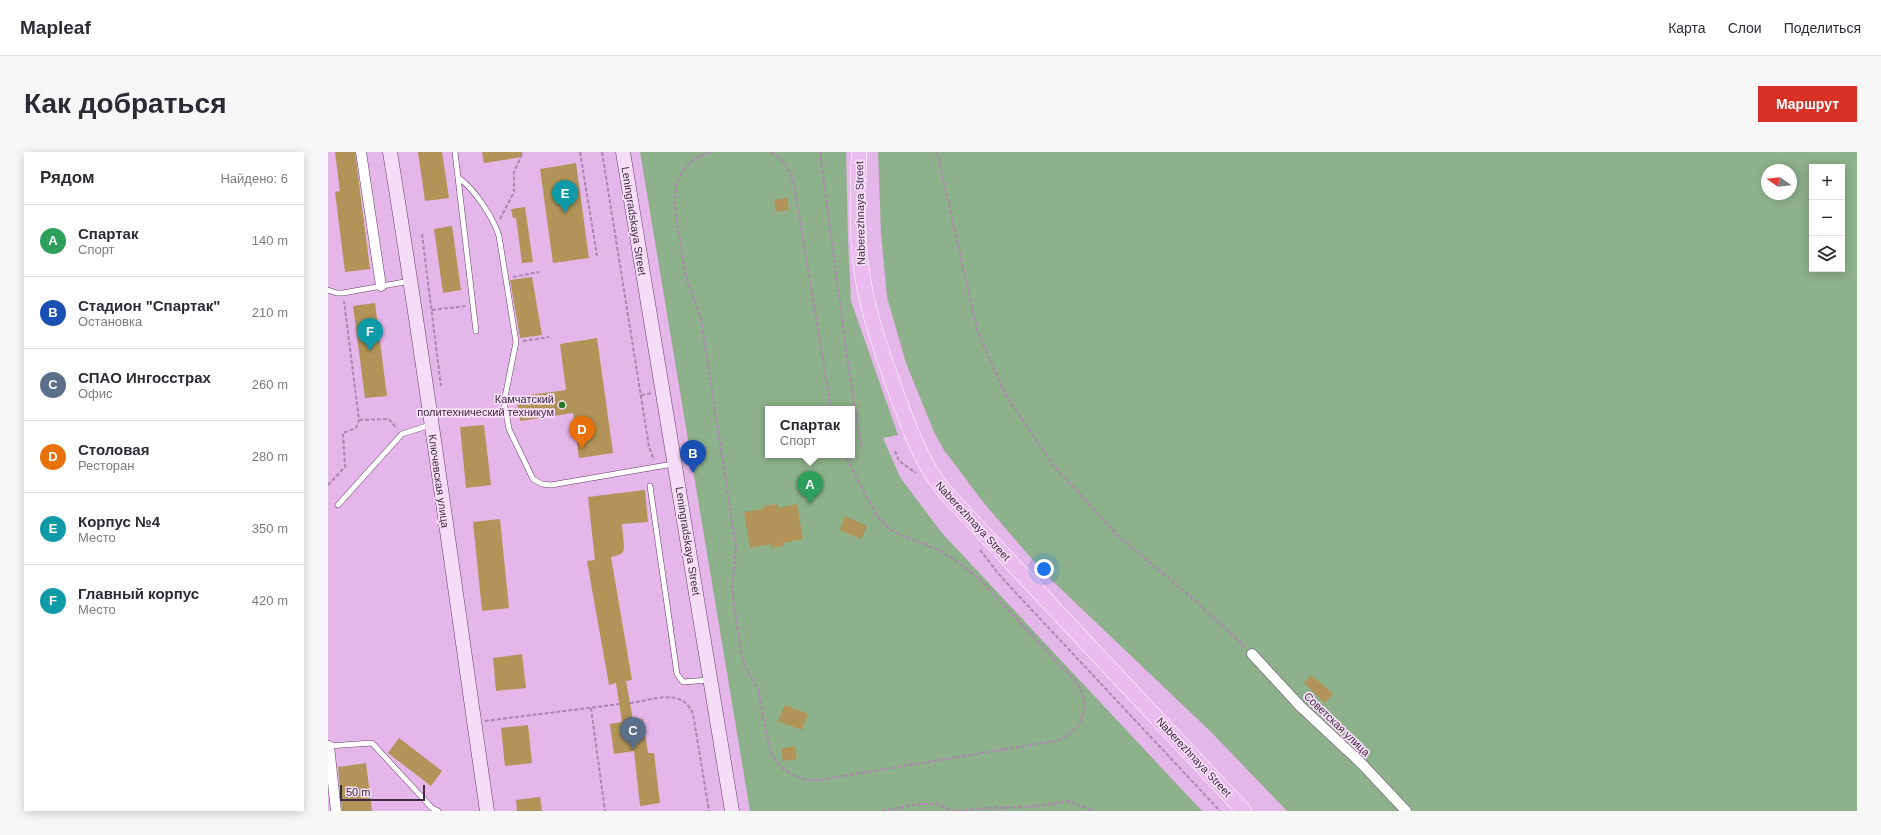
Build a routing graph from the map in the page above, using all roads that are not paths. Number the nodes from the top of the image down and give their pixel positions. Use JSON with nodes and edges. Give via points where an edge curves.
{"nodes":[{"id":1,"x":362,"y":152,"type":"edge"},
{"id":2,"x":390,"y":152,"type":"edge"},
{"id":3,"x":455,"y":152,"type":"edge"},
{"id":4,"x":623,"y":152,"type":"edge"},
{"id":5,"x":859,"y":152,"type":"edge"},
{"id":6,"x":459,"y":178,"type":"junction"},
{"id":7,"x":411,"y":281,"type":"junction"},
{"id":8,"x":381,"y":286,"type":"junction"},
{"id":9,"x":328,"y":290,"type":"edge"},
{"id":10,"x":476,"y":330,"type":"dead end"},
{"id":11,"x":431,"y":424,"type":"junction"},
{"id":12,"x":675,"y":464,"type":"junction"},
{"id":13,"x":650,"y":486,"type":"dead end"},
{"id":14,"x":338,"y":505,"type":"dead end"},
{"id":15,"x":1252,"y":654,"type":"road end"},
{"id":16,"x":710,"y":680,"type":"junction"},
{"id":17,"x":328,"y":746,"type":"edge"},
{"id":18,"x":336,"y":811,"type":"edge"},
{"id":19,"x":438,"y":811,"type":"edge"},
{"id":20,"x":487,"y":811,"type":"edge"},
{"id":21,"x":732,"y":811,"type":"edge"},
{"id":22,"x":1244,"y":811,"type":"edge"},
{"id":23,"x":1406,"y":811,"type":"edge"}],
"edges":[{"from":1,"to":8,"type":"street"},
{"from":2,"to":7,"type":"main road","name":"Ключевская улица"},
{"from":3,"to":6,"type":"lane"},
{"from":4,"to":12,"type":"main road","name":"Leningradskaya Street"},
{"from":5,"to":22,"type":"main road","name":"Naberezhnaya Street","via":[[859,236],[865,290],[875,332],[924,464],[945,492]]},
{"from":6,"to":10,"type":"lane"},
{"from":6,"to":12,"type":"lane","via":[[474,192],[496,226],[516,342],[504,402],[508,429],[533,479],[551,485]]},
{"from":7,"to":8,"type":"lane"},
{"from":7,"to":11,"type":"main road","name":"Ключевская улица"},
{"from":8,"to":9,"type":"lane","via":[[343,293]]},
{"from":11,"to":14,"type":"lane","via":[[402,434]]},
{"from":11,"to":20,"type":"main road","name":"Ключевская улица"},
{"from":12,"to":16,"type":"main road","name":"Leningradskaya Street"},
{"from":13,"to":16,"type":"lane","via":[[677,674],[682,682]]},
{"from":15,"to":23,"type":"street","name":"Советская улица","via":[[1300,706],[1362,764]]},
{"from":16,"to":21,"type":"main road","name":"Leningradskaya Street"},
{"from":17,"to":18,"type":"street"},
{"from":17,"to":19,"type":"lane","via":[[372,742],[432,808]]}]}
